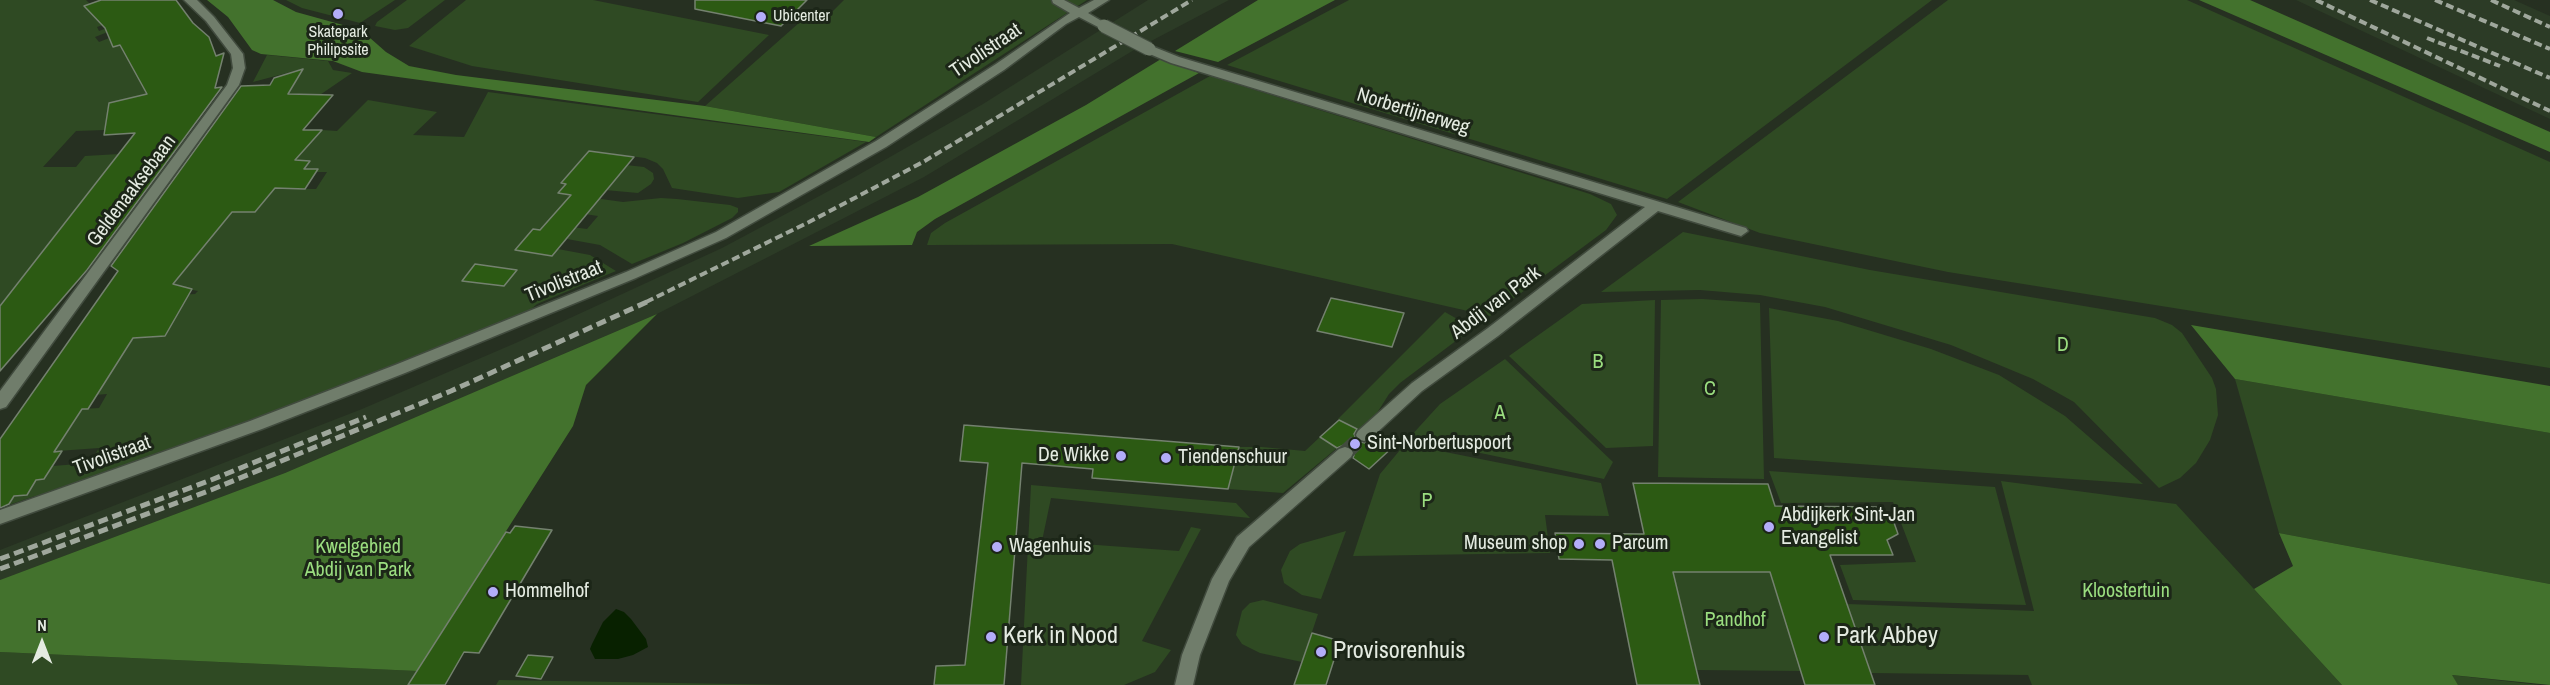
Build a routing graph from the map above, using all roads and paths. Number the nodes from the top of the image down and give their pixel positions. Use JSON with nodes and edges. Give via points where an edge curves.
{"nodes":[{"id":1,"x":190,"y":0,"type":"edge"},
{"id":2,"x":1102,"y":0,"type":"edge"},
{"id":3,"x":1057,"y":1,"type":"edge"},
{"id":4,"x":1079,"y":13,"type":"junction"},
{"id":5,"x":1655,"y":206,"type":"junction"},
{"id":6,"x":1741,"y":231,"type":"dead end"},
{"id":7,"x":0,"y":403,"type":"edge"},
{"id":8,"x":1364,"y":435,"type":"tunnel mouth"},
{"id":9,"x":1345,"y":453,"type":"tunnel mouth"},
{"id":10,"x":0,"y":517,"type":"edge"},
{"id":11,"x":1184,"y":685,"type":"edge"}],
"edges":[{"from":1,"to":7,"type":"street","name":"Geldenaaksebaan","via":[[237,54],[239,68],[233,85]]},
{"from":2,"to":4,"type":"street","name":"Tivolistraat"},
{"from":3,"to":4,"type":"street","name":"Norbertijnerweg"},
{"from":4,"to":5,"type":"street","name":"Norbertijnerweg","bridge":true,"via":[[1175,60]]},
{"from":4,"to":10,"type":"street","name":"Tivolistraat","via":[[881,144],[721,235],[389,374]]},
{"from":5,"to":6,"type":"street","name":"Norbertijnerweg"},
{"from":5,"to":8,"type":"street","name":"Abdij van Park","via":[[1417,387]]},
{"from":9,"to":11,"type":"street","via":[[1243,542],[1221,579],[1191,655]]}]}
